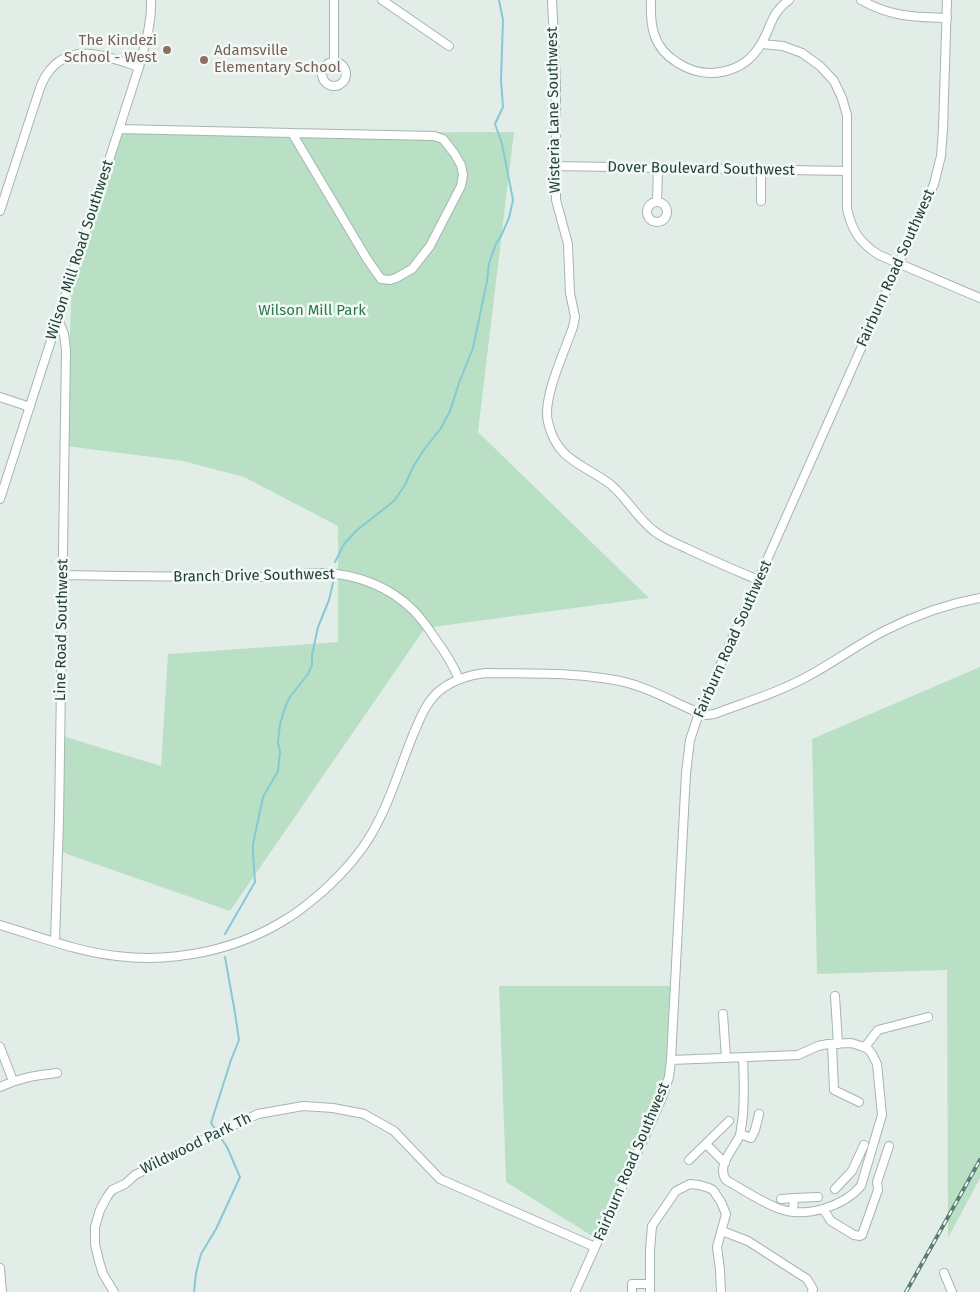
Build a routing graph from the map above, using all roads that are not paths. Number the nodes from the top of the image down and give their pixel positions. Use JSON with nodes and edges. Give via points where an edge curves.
{"nodes":[{"id":1,"x":151,"y":0,"type":"edge"},
{"id":2,"x":334,"y":0,"type":"edge"},
{"id":3,"x":382,"y":0,"type":"edge"},
{"id":4,"x":552,"y":0,"type":"edge"},
{"id":5,"x":651,"y":0,"type":"edge"},
{"id":6,"x":789,"y":0,"type":"edge"},
{"id":7,"x":861,"y":0,"type":"edge"},
{"id":8,"x":947,"y":0,"type":"edge"},
{"id":9,"x":947,"y":18,"type":"junction"},
{"id":10,"x":762,"y":44,"type":"junction"},
{"id":11,"x":449,"y":46,"type":"dead end"},
{"id":12,"x":334,"y":62,"type":"dead end"},
{"id":13,"x":139,"y":67,"type":"junction"},
{"id":14,"x":119,"y":129,"type":"junction"},
{"id":15,"x":292,"y":133,"type":"junction"},
{"id":16,"x":555,"y":166,"type":"junction"},
{"id":17,"x":658,"y":168,"type":"junction"},
{"id":18,"x":761,"y":170,"type":"junction"},
{"id":19,"x":847,"y":171,"type":"junction"},
{"id":20,"x":761,"y":201,"type":"dead end"},
{"id":21,"x":657,"y":202,"type":"dead end"},
{"id":22,"x":0,"y":211,"type":"edge"},
{"id":23,"x":899,"y":264,"type":"junction"},
{"id":24,"x":980,"y":298,"type":"edge"},
{"id":25,"x":58,"y":319,"type":"junction"},
{"id":26,"x":0,"y":397,"type":"edge"},
{"id":27,"x":30,"y":406,"type":"junction"},
{"id":28,"x":0,"y":499,"type":"edge"},
{"id":29,"x":63,"y":576,"type":"junction"},
{"id":30,"x":758,"y":580,"type":"junction"},
{"id":31,"x":980,"y":598,"type":"edge"},
{"id":32,"x":459,"y":679,"type":"junction"},
{"id":33,"x":699,"y":714,"type":"junction"},
{"id":34,"x":0,"y":925,"type":"edge"},
{"id":35,"x":55,"y":942,"type":"junction"},
{"id":36,"x":835,"y":996,"type":"dead end"},
{"id":37,"x":723,"y":1014,"type":"dead end"},
{"id":38,"x":928,"y":1017,"type":"dead end"},
{"id":39,"x":835,"y":1044,"type":"junction"},
{"id":40,"x":0,"y":1047,"type":"edge"},
{"id":41,"x":865,"y":1047,"type":"junction"},
{"id":42,"x":726,"y":1058,"type":"junction"},
{"id":43,"x":744,"y":1058,"type":"junction"},
{"id":44,"x":671,"y":1060,"type":"junction"},
{"id":45,"x":56,"y":1073,"type":"dead end"},
{"id":46,"x":13,"y":1081,"type":"junction"},
{"id":47,"x":0,"y":1087,"type":"edge"},
{"id":48,"x":860,"y":1102,"type":"dead end"},
{"id":49,"x":759,"y":1114,"type":"dead end"},
{"id":50,"x":729,"y":1121,"type":"dead end"},
{"id":51,"x":740,"y":1134,"type":"junction"},
{"id":52,"x":706,"y":1144,"type":"junction"},
{"id":53,"x":864,"y":1146,"type":"dead end"},
{"id":54,"x":889,"y":1146,"type":"dead end"},
{"id":55,"x":689,"y":1160,"type":"dead end"},
{"id":56,"x":725,"y":1163,"type":"junction"},
{"id":57,"x":854,"y":1168,"type":"junction"},
{"id":58,"x":865,"y":1175,"type":"junction"},
{"id":59,"x":877,"y":1182,"type":"junction"},
{"id":60,"x":836,"y":1189,"type":"dead end"},
{"id":61,"x":818,"y":1197,"type":"dead end"},
{"id":62,"x":781,"y":1198,"type":"dead end"},
{"id":63,"x":794,"y":1198,"type":"junction"},
{"id":64,"x":823,"y":1209,"type":"junction"},
{"id":65,"x":792,"y":1212,"type":"junction"},
{"id":66,"x":722,"y":1231,"type":"junction"},
{"id":67,"x":595,"y":1247,"type":"junction"},
{"id":68,"x":0,"y":1268,"type":"edge"},
{"id":69,"x":944,"y":1273,"type":"dead end"},
{"id":70,"x":650,"y":1288,"type":"edge"},
{"id":71,"x":2,"y":1292,"type":"edge"},
{"id":72,"x":114,"y":1292,"type":"edge"},
{"id":73,"x":575,"y":1292,"type":"edge"},
{"id":74,"x":632,"y":1292,"type":"edge"},
{"id":75,"x":721,"y":1292,"type":"edge"},
{"id":76,"x":812,"y":1292,"type":"edge"},
{"id":77,"x":952,"y":1292,"type":"edge"}],
"edges":[{"from":1,"to":13,"type":"street","name":"Wilson Mill Road Southwest","via":[[147,38]]},
{"from":2,"to":12,"type":"street"},
{"from":3,"to":11,"type":"street"},
{"from":4,"to":16,"type":"street","name":"Wisteria Lane Southwest"},
{"from":5,"to":10,"type":"street","via":[[654,36],[666,54],[685,68],[710,74],[722,72],[745,62]]},
{"from":6,"to":10,"type":"street","via":[[772,20]]},
{"from":7,"to":9,"type":"street","via":[[896,15]]},
{"from":8,"to":9,"type":"street","name":"Fairburn Road Southwest"},
{"from":9,"to":23,"type":"street","name":"Fairburn Road Southwest","via":[[941,156],[934,184]]},
{"from":10,"to":19,"type":"street","via":[[783,46],[802,53],[834,81],[847,115]]},
{"from":13,"to":14,"type":"street","name":"Wilson Mill Road Southwest"},
{"from":13,"to":22,"type":"street","via":[[100,54],[84,53],[55,65],[40,88]]},
{"from":14,"to":15,"type":"street"},
{"from":14,"to":25,"type":"street","name":"Wilson Mill Road Southwest"},
{"from":15,"to":15,"type":"street","via":[[434,136],[443,139],[462,165],[461,186],[430,246],[412,268],[396,278],[381,279]]},
{"from":16,"to":17,"type":"street","name":"Dover Boulevard Southwest"},
{"from":16,"to":30,"type":"street","name":"Wisteria Lane Southwest","via":[[556,200],[568,244],[570,293],[575,317],[548,400],[547,420],[553,438],[570,460],[618,491],[643,522],[656,532]]},
{"from":17,"to":18,"type":"street","name":"Dover Boulevard Southwest"},
{"from":17,"to":21,"type":"street"},
{"from":18,"to":19,"type":"street","name":"Dover Boulevard Southwest"},
{"from":18,"to":20,"type":"street"},
{"from":19,"to":23,"type":"street","via":[[847,209],[854,231],[871,250]]},
{"from":23,"to":24,"type":"street"},
{"from":23,"to":30,"type":"street","name":"Fairburn Road Southwest"},
{"from":25,"to":27,"type":"street","name":"Wilson Mill Road Southwest"},
{"from":25,"to":29,"type":"street","name":"Line Road Southwest","via":[[66,350]]},
{"from":26,"to":27,"type":"street"},
{"from":27,"to":28,"type":"street","name":"Wilson Mill Road Southwest"},
{"from":29,"to":32,"type":"street","name":"Branch Drive Southwest","via":[[253,577],[323,573],[354,577],[386,590],[413,610],[441,646]]},
{"from":29,"to":35,"type":"street","name":"Line Road Southwest"},
{"from":30,"to":33,"type":"street","name":"Fairburn Road Southwest"},
{"from":31,"to":33,"type":"street","via":[[919,614],[787,687],[714,714]]},
{"from":32,"to":33,"type":"street","via":[[486,673],[601,677],[642,688]]},
{"from":32,"to":35,"type":"street","via":[[438,692],[423,710],[383,812],[362,849],[333,882],[289,918],[239,942],[173,957],[116,956]]},
{"from":33,"to":44,"type":"street","name":"Fairburn Road Southwest","via":[[690,740],[686,773]]},
{"from":34,"to":35,"type":"street"},
{"from":36,"to":39,"type":"street"},
{"from":37,"to":42,"type":"street"},
{"from":38,"to":41,"type":"street","via":[[878,1030]]},
{"from":39,"to":41,"type":"street","via":[[851,1043]]},
{"from":39,"to":43,"type":"street","via":[[818,1046],[798,1055]]},
{"from":39,"to":48,"type":"street","via":[[834,1090]]},
{"from":40,"to":46,"type":"street"},
{"from":41,"to":58,"type":"street","via":[[877,1064],[882,1115]]},
{"from":42,"to":43,"type":"street"},
{"from":42,"to":44,"type":"street"},
{"from":43,"to":51,"type":"street","via":[[744,1108]]},
{"from":44,"to":67,"type":"street","name":"Fairburn Road Southwest","via":[[662,1098]]},
{"from":45,"to":46,"type":"street"},
{"from":46,"to":47,"type":"street"},
{"from":49,"to":51,"type":"street","via":[[750,1138]]},
{"from":50,"to":52,"type":"street"},
{"from":51,"to":56,"type":"street"},
{"from":52,"to":55,"type":"street"},
{"from":52,"to":56,"type":"street"},
{"from":53,"to":57,"type":"street"},
{"from":54,"to":59,"type":"street"},
{"from":56,"to":65,"type":"street","via":[[723,1175],[726,1180],[780,1209]]},
{"from":57,"to":58,"type":"street"},
{"from":57,"to":60,"type":"street"},
{"from":58,"to":59,"type":"street"},
{"from":58,"to":64,"type":"street","via":[[857,1190],[839,1203]]},
{"from":59,"to":64,"type":"street","via":[[878,1190],[860,1236],[831,1221]]},
{"from":61,"to":63,"type":"street"},
{"from":62,"to":63,"type":"street"},
{"from":63,"to":65,"type":"street"},
{"from":64,"to":65,"type":"street"},
{"from":66,"to":70,"type":"street","via":[[726,1214],[713,1190],[690,1184],[676,1192],[652,1226]]},
{"from":66,"to":75,"type":"street","via":[[717,1247]]},
{"from":66,"to":76,"type":"street","via":[[748,1242],[807,1279]]},
{"from":67,"to":72,"type":"street","name":"Wildwood Park Th","via":[[440,1178],[394,1131],[364,1114],[303,1106],[258,1114],[135,1175],[112,1190],[100,1210],[95,1244],[103,1274]]},
{"from":67,"to":73,"type":"street","name":"Fairburn Road Southwest"},
{"from":68,"to":71,"type":"street"},
{"from":69,"to":77,"type":"street"},
{"from":70,"to":74,"type":"street","via":[[632,1284]]}]}
